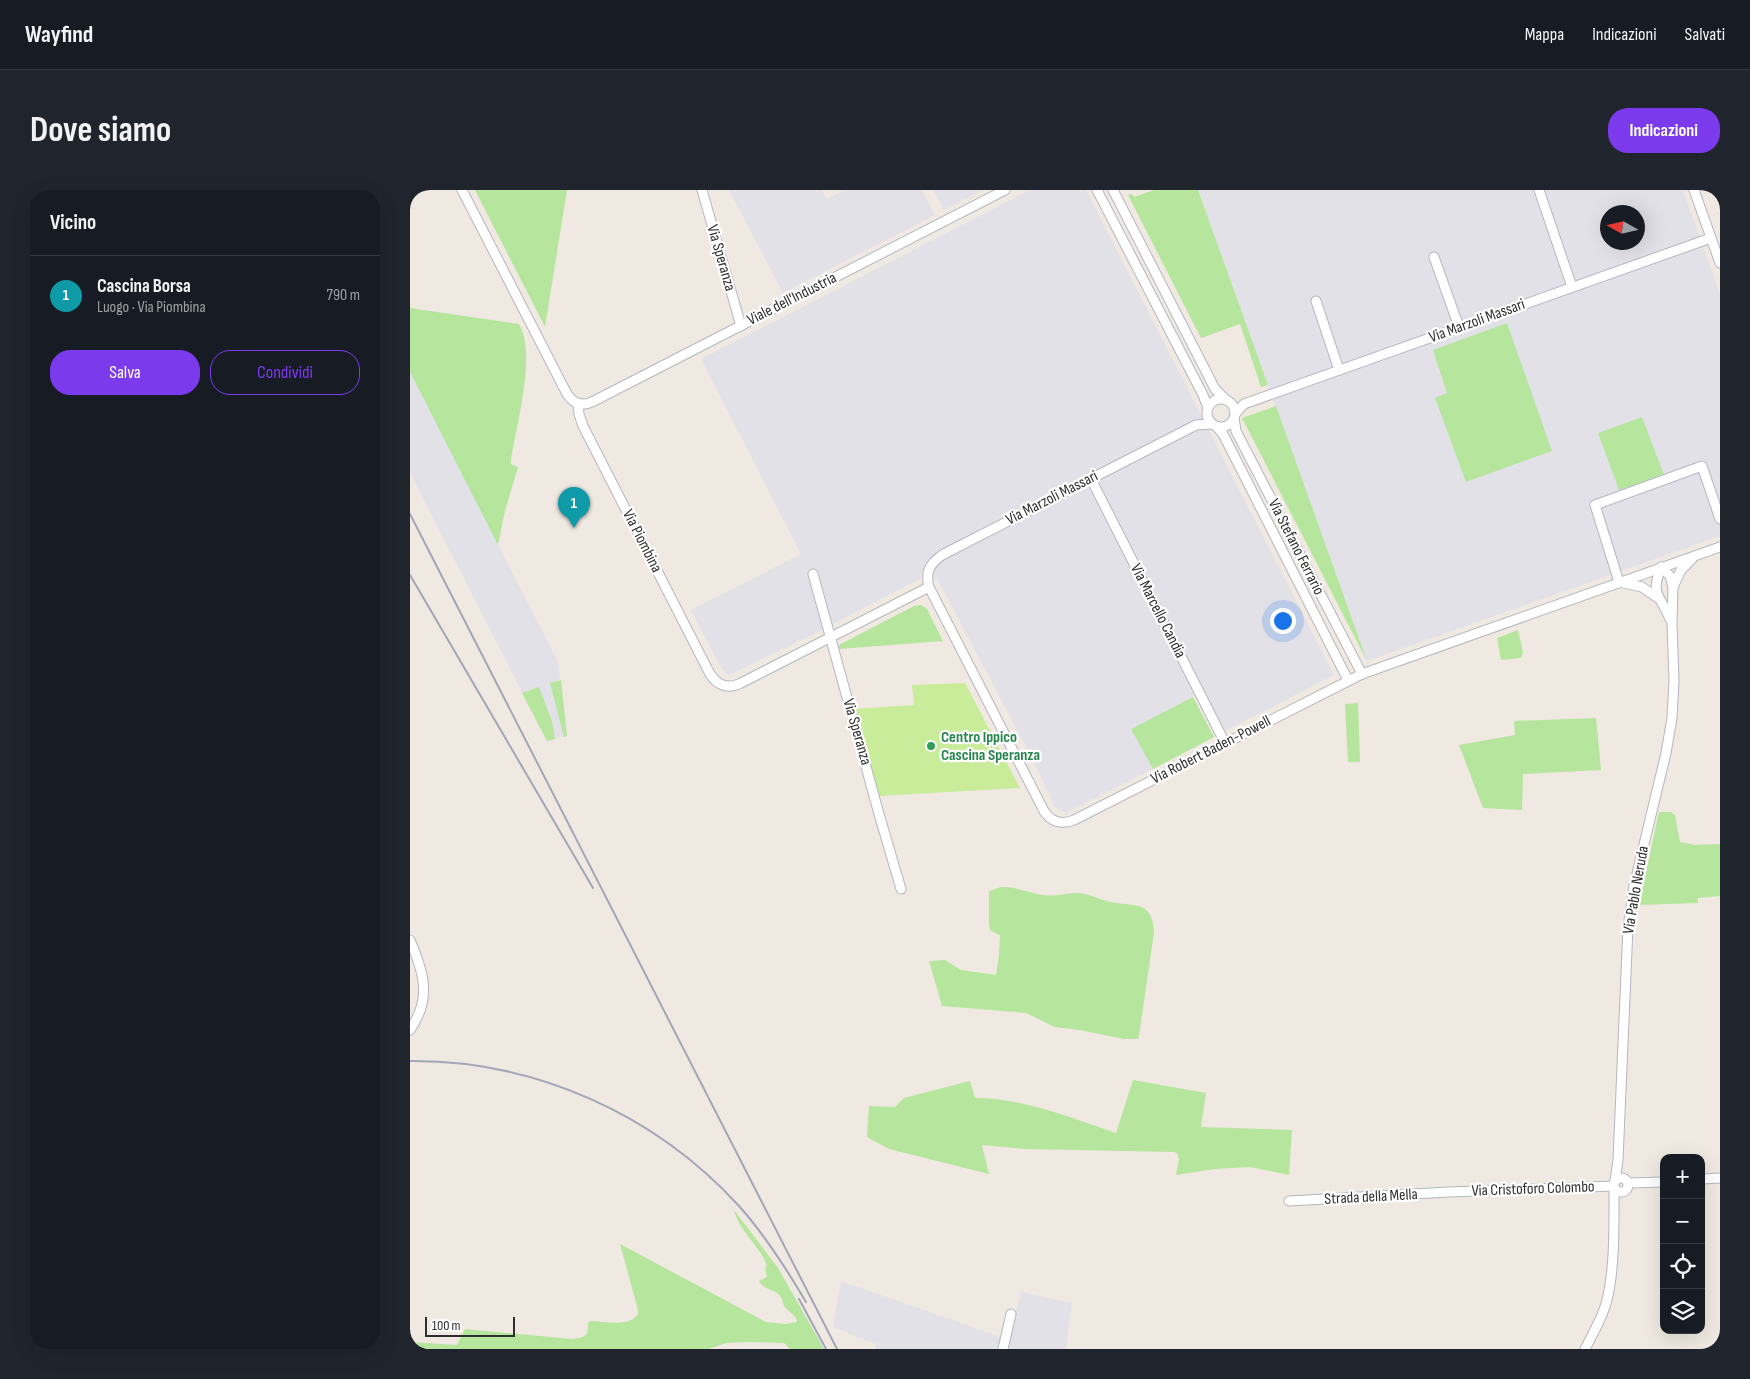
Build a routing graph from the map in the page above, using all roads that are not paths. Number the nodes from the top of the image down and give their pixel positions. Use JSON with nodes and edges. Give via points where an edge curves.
{"nodes":[{"id":1,"x":462,"y":190,"type":"edge"},
{"id":2,"x":702,"y":190,"type":"edge"},
{"id":3,"x":1005,"y":190,"type":"edge"},
{"id":4,"x":1097,"y":190,"type":"edge"},
{"id":5,"x":1113,"y":190,"type":"edge"},
{"id":6,"x":1539,"y":190,"type":"edge"},
{"id":7,"x":1694,"y":190,"type":"edge"},
{"id":8,"x":1711,"y":238,"type":"junction"},
{"id":9,"x":1434,"y":257,"type":"dead end"},
{"id":10,"x":1720,"y":263,"type":"edge"},
{"id":11,"x":1572,"y":287,"type":"junction"},
{"id":12,"x":1316,"y":301,"type":"dead end"},
{"id":13,"x":741,"y":326,"type":"junction"},
{"id":14,"x":1459,"y":327,"type":"junction"},
{"id":15,"x":1339,"y":370,"type":"junction"},
{"id":16,"x":1228,"y":401,"type":"junction"},
{"id":17,"x":578,"y":404,"type":"junction"},
{"id":18,"x":1244,"y":404,"type":"junction"},
{"id":19,"x":1207,"y":410,"type":"junction"},
{"id":20,"x":1234,"y":416,"type":"junction"},
{"id":21,"x":1196,"y":425,"type":"junction"},
{"id":22,"x":1214,"y":425,"type":"junction"},
{"id":23,"x":1091,"y":479,"type":"junction"},
{"id":24,"x":1720,"y":518,"type":"edge"},
{"id":25,"x":1720,"y":547,"type":"edge"},
{"id":26,"x":1694,"y":557,"type":"junction"},
{"id":27,"x":1661,"y":567,"type":"junction"},
{"id":28,"x":813,"y":574,"type":"dead end"},
{"id":29,"x":1619,"y":582,"type":"junction"},
{"id":30,"x":929,"y":587,"type":"junction"},
{"id":31,"x":1673,"y":587,"type":"junction"},
{"id":32,"x":1658,"y":598,"type":"junction"},
{"id":33,"x":1672,"y":624,"type":"junction"},
{"id":34,"x":830,"y":637,"type":"junction"},
{"id":35,"x":1362,"y":674,"type":"junction"},
{"id":36,"x":1348,"y":680,"type":"junction"},
{"id":37,"x":1225,"y":743,"type":"junction"},
{"id":38,"x":901,"y":889,"type":"dead end"},
{"id":39,"x":410,"y":940,"type":"edge"},
{"id":40,"x":410,"y":1030,"type":"edge"},
{"id":41,"x":1720,"y":1178,"type":"edge"},
{"id":42,"x":1705,"y":1179,"type":"edge"},
{"id":43,"x":1660,"y":1182,"type":"edge"},
{"id":44,"x":1621,"y":1186,"type":"junction"},
{"id":45,"x":1452,"y":1192,"type":"joint"},
{"id":46,"x":1289,"y":1201,"type":"dead end"},
{"id":47,"x":1012,"y":1314,"type":"dead end"},
{"id":48,"x":1003,"y":1349,"type":"edge"},
{"id":49,"x":1585,"y":1349,"type":"edge"}],
"edges":[{"from":1,"to":17,"type":"street","name":"Via Piombina","via":[[566,394]]},
{"from":2,"to":13,"type":"street","name":"Via Speranza"},
{"from":3,"to":13,"type":"street","name":"Viale dell'Industria"},
{"from":4,"to":19,"type":"street","via":[[1202,393]]},
{"from":5,"to":16,"type":"street","via":[[1215,389]]},
{"from":6,"to":11,"type":"street"},
{"from":7,"to":8,"type":"street"},
{"from":8,"to":10,"type":"street"},
{"from":8,"to":11,"type":"street","name":"Via Marzoli Massari"},
{"from":9,"to":14,"type":"street"},
{"from":11,"to":14,"type":"street","name":"Via Marzoli Massari"},
{"from":12,"to":15,"type":"street"},
{"from":13,"to":17,"type":"street","name":"Viale dell'Industria","via":[[592,402]]},
{"from":14,"to":15,"type":"street","name":"Via Marzoli Massari"},
{"from":15,"to":18,"type":"street","name":"Via Marzoli Massari"},
{"from":16,"to":18,"type":"street","name":"Via Marzoli Massari"},
{"from":16,"to":19,"type":"street","via":[[1213,402]]},
{"from":16,"to":20,"type":"street"},
{"from":17,"to":34,"type":"street","name":"Via Piombina","via":[[583,426],[715,680],[735,686]]},
{"from":18,"to":20,"type":"street","name":"Via Marzoli Massari"},
{"from":19,"to":21,"type":"street","name":"Via Marzoli Massari"},
{"from":19,"to":22,"type":"street","via":[[1207,417]]},
{"from":20,"to":22,"type":"street","via":[[1232,422],[1224,427]]},
{"from":20,"to":35,"type":"street","name":"Via Stefano Ferrario","via":[[1236,431]]},
{"from":21,"to":22,"type":"street","name":"Via Marzoli Massari"},
{"from":21,"to":23,"type":"street","name":"Via Marzoli Massari"},
{"from":22,"to":36,"type":"street","name":"Via Stefano Ferrario","via":[[1224,437]]},
{"from":23,"to":30,"type":"street","name":"Via Marzoli Massari","via":[[942,555],[928,570]]},
{"from":23,"to":37,"type":"street","name":"Via Marcello Candia"},
{"from":24,"to":29,"type":"street","via":[[1702,466],[1595,505]]},
{"from":25,"to":26,"type":"street","name":"Via Robert Baden-Powell"},
{"from":26,"to":27,"type":"street","name":"Via Robert Baden-Powell"},
{"from":26,"to":31,"type":"street","via":[[1681,570]]},
{"from":27,"to":29,"type":"street","name":"Via Robert Baden-Powell"},
{"from":27,"to":31,"type":"street","via":[[1670,576]]},
{"from":27,"to":32,"type":"street","via":[[1656,581]]},
{"from":28,"to":34,"type":"street","name":"Via Speranza"},
{"from":29,"to":32,"type":"street","via":[[1642,587]]},
{"from":29,"to":35,"type":"street","name":"Via Robert Baden-Powell"},
{"from":30,"to":34,"type":"street","name":"Via Piombina"},
{"from":30,"to":37,"type":"street","name":"Via Robert Baden-Powell","via":[[1038,800],[1052,820],[1071,821]]},
{"from":31,"to":33,"type":"street","name":"Via Pablo Neruda"},
{"from":32,"to":33,"type":"street"},
{"from":33,"to":44,"type":"street","name":"Via Pablo Neruda","via":[[1674,680],[1671,723],[1634,886],[1628,927],[1618,1160]]},
{"from":34,"to":38,"type":"street","name":"Via Speranza"},
{"from":35,"to":36,"type":"street","name":"Via Robert Baden-Powell"},
{"from":36,"to":37,"type":"street","name":"Via Robert Baden-Powell"},
{"from":39,"to":40,"type":"street","via":[[421,965],[424,987],[422,1007]]},
{"from":41,"to":42,"type":"street"},
{"from":43,"to":44,"type":"street","name":"Via Cristoforo Colombo"},
{"from":44,"to":45,"type":"street","name":"Via Cristoforo Colombo"},
{"from":44,"to":49,"type":"street","name":"Via Pablo Neruda","via":[[1614,1223],[1610,1286],[1598,1324]]},
{"from":45,"to":46,"type":"street","name":"Strada della Mella"},
{"from":47,"to":48,"type":"street"}]}
